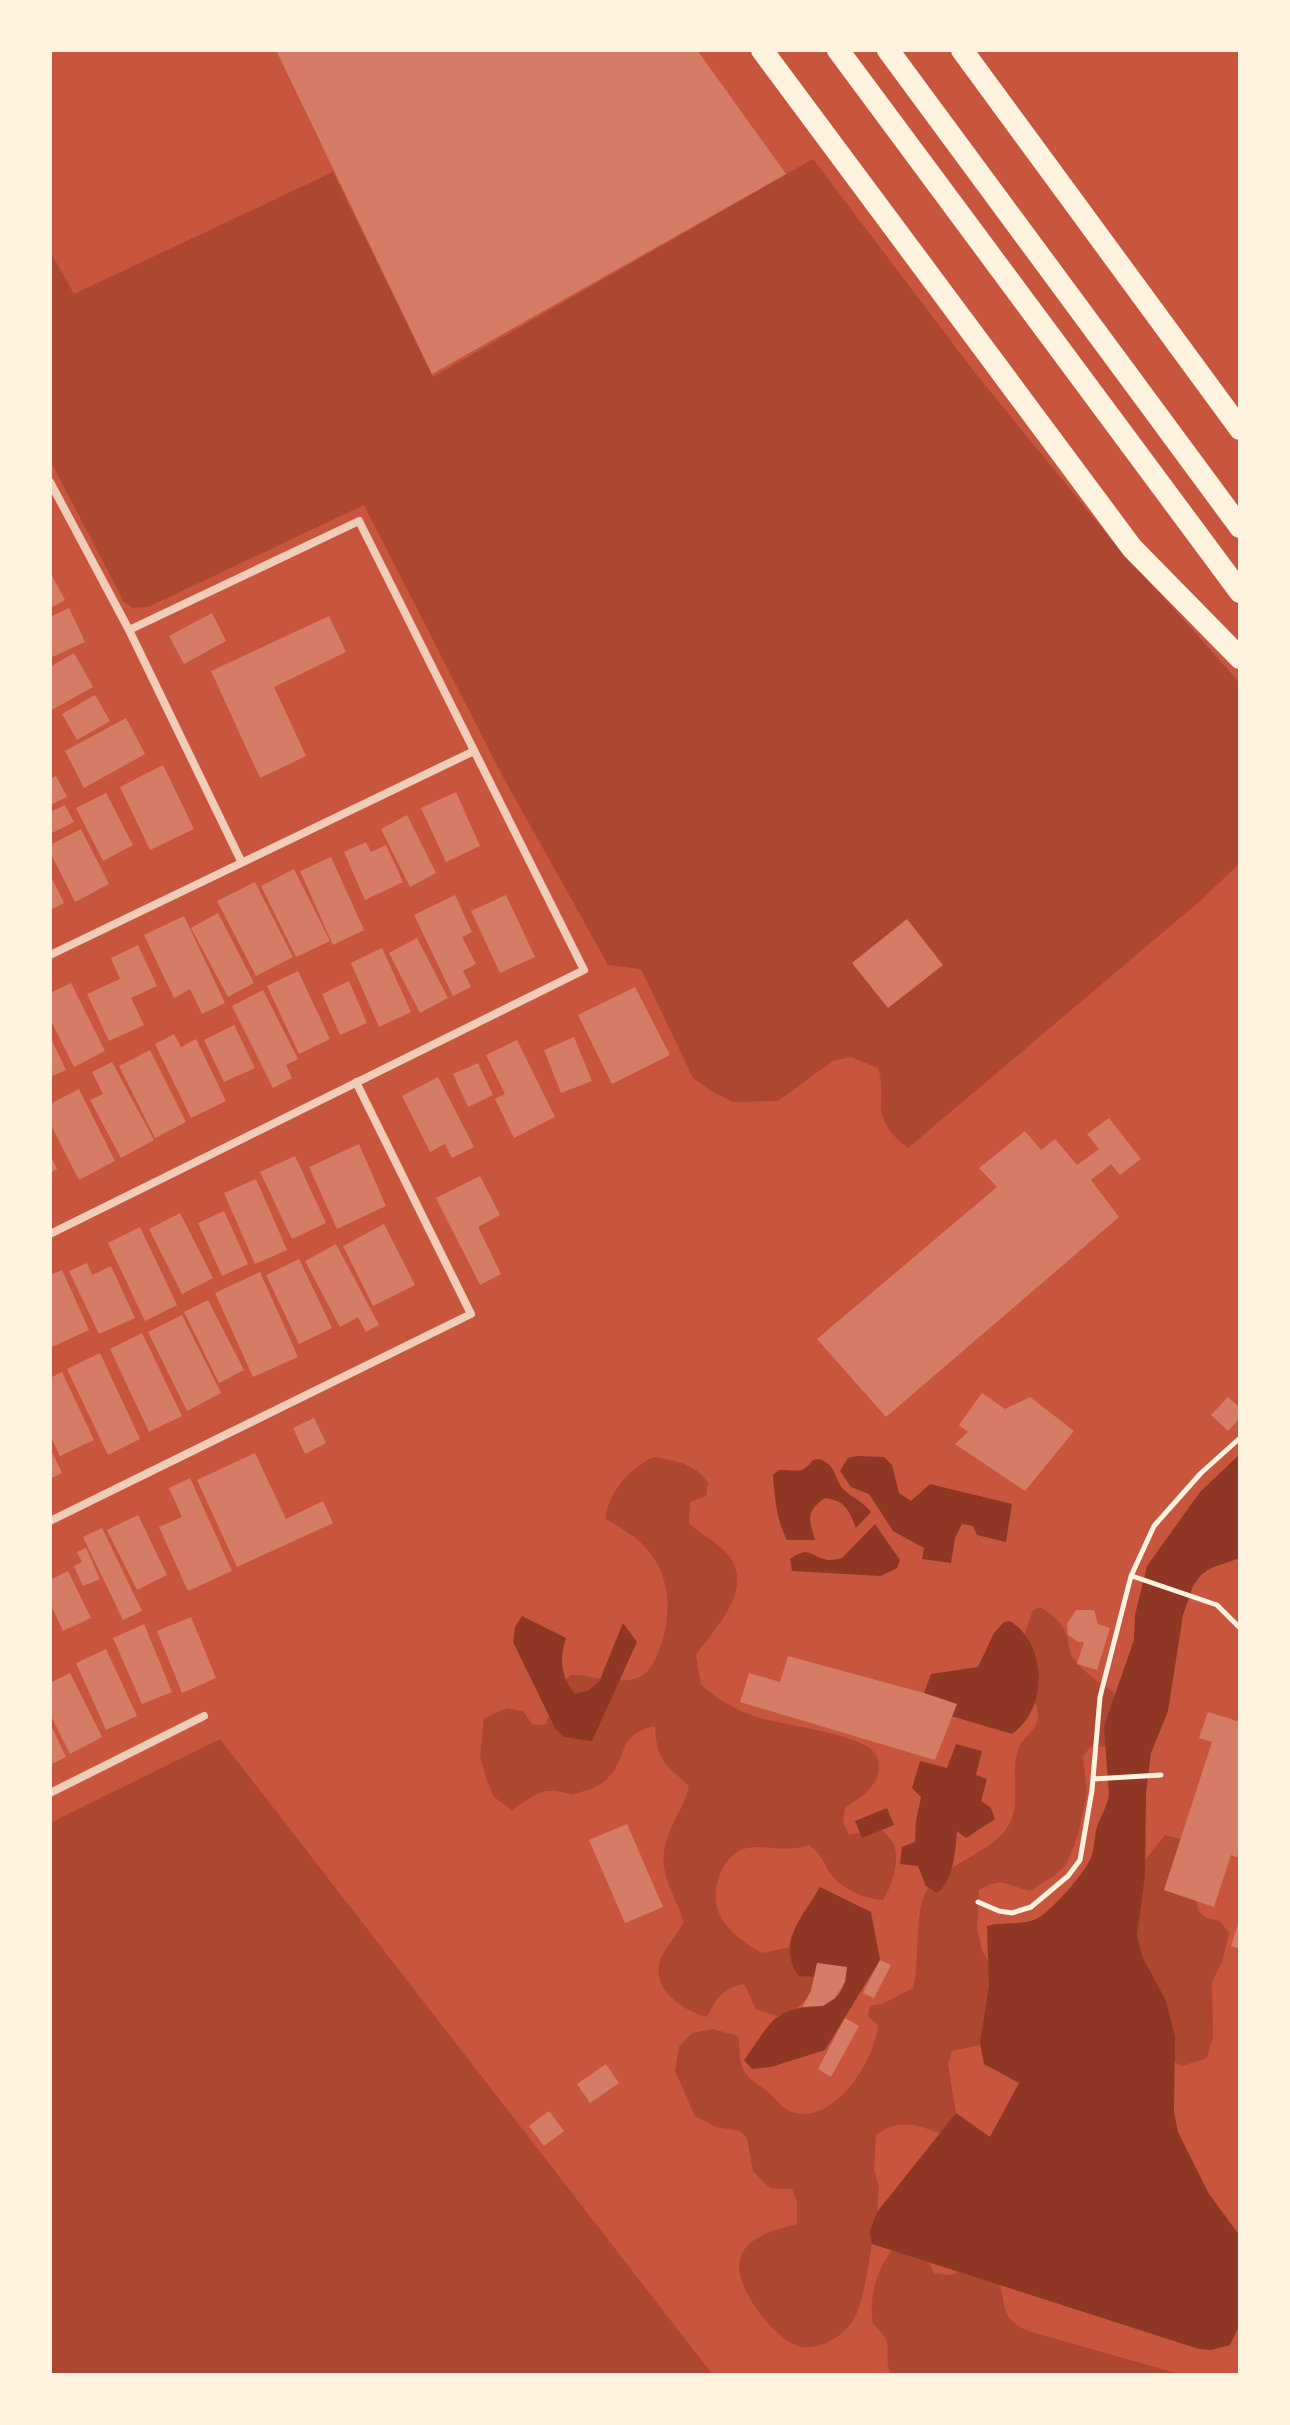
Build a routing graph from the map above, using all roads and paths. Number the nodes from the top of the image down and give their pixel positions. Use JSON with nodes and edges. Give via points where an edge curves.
{"nodes":[{"id":1,"x":762,"y":50,"type":"edge"},
{"id":2,"x":838,"y":50,"type":"edge"},
{"id":3,"x":888,"y":50,"type":"edge"},
{"id":4,"x":962,"y":50,"type":"edge"},
{"id":5,"x":1240,"y":429,"type":"edge"},
{"id":6,"x":50,"y":482,"type":"edge"},
{"id":7,"x":1240,"y":527,"type":"edge"},
{"id":8,"x":1240,"y":592,"type":"edge"},
{"id":9,"x":129,"y":630,"type":"junction"},
{"id":10,"x":1240,"y":658,"type":"edge"},
{"id":11,"x":474,"y":751,"type":"junction"},
{"id":12,"x":241,"y":861,"type":"junction"},
{"id":13,"x":50,"y":955,"type":"edge"},
{"id":14,"x":356,"y":1082,"type":"junction"},
{"id":15,"x":50,"y":1234,"type":"edge"},
{"id":16,"x":1240,"y":1438,"type":"edge"},
{"id":17,"x":50,"y":1521,"type":"edge"},
{"id":18,"x":1131,"y":1576,"type":"junction"},
{"id":19,"x":1240,"y":1628,"type":"edge"},
{"id":20,"x":204,"y":1716,"type":"dead end"},
{"id":21,"x":1161,"y":1775,"type":"dead end"},
{"id":22,"x":1093,"y":1779,"type":"junction"},
{"id":23,"x":50,"y":1793,"type":"edge"},
{"id":24,"x":978,"y":1902,"type":"dead end"}],
"edges":[{"from":1,"to":10,"type":"highway","via":[[1132,548]]},
{"from":2,"to":8,"type":"highway"},
{"from":3,"to":7,"type":"highway"},
{"from":4,"to":5,"type":"highway"},
{"from":6,"to":9,"type":"street"},
{"from":9,"to":11,"type":"street","via":[[359,521]]},
{"from":9,"to":12,"type":"street"},
{"from":11,"to":12,"type":"street"},
{"from":11,"to":14,"type":"street","via":[[584,970]]},
{"from":12,"to":13,"type":"street"},
{"from":14,"to":15,"type":"street"},
{"from":14,"to":17,"type":"street","via":[[471,1314]]},
{"from":16,"to":18,"type":"path","via":[[1154,1526]]},
{"from":18,"to":19,"type":"path","via":[[1217,1605]]},
{"from":18,"to":22,"type":"path","via":[[1100,1697]]},
{"from":20,"to":23,"type":"street"},
{"from":21,"to":22,"type":"path"},
{"from":22,"to":24,"type":"path","via":[[1080,1860],[1068,1876],[1031,1907],[1012,1913]]}]}
